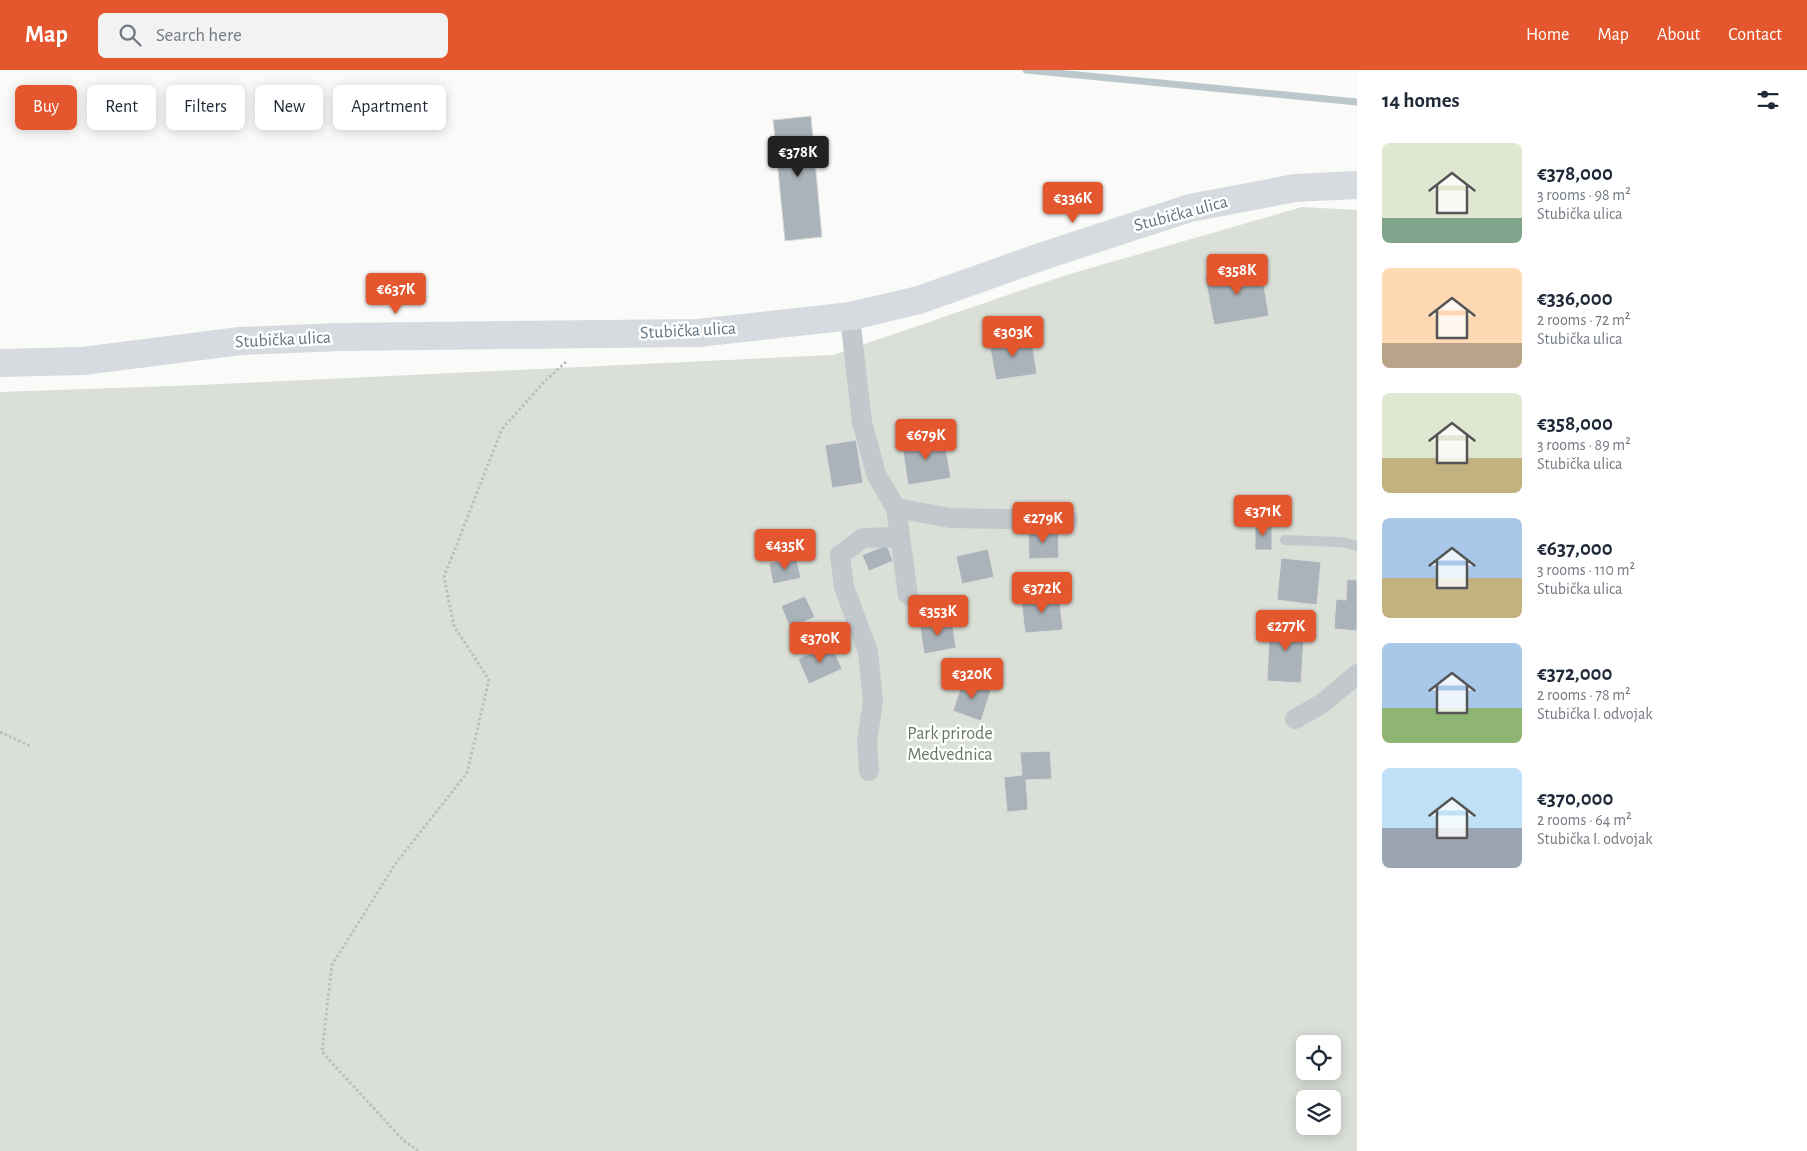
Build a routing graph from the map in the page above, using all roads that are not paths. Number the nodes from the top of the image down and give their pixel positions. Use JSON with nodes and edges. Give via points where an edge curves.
{"nodes":[{"id":1,"x":1357,"y":185,"type":"edge"},
{"id":2,"x":851,"y":316,"type":"junction"},
{"id":3,"x":0,"y":362,"type":"edge"},
{"id":4,"x":896,"y":508,"type":"junction"},
{"id":5,"x":1068,"y":520,"type":"dead end"},
{"id":6,"x":900,"y":537,"type":"junction"},
{"id":7,"x":1285,"y":540,"type":"dead end"},
{"id":8,"x":1357,"y":546,"type":"edge"},
{"id":9,"x":908,"y":596,"type":"dead end"},
{"id":10,"x":1357,"y":674,"type":"edge"},
{"id":11,"x":1295,"y":719,"type":"dead end"},
{"id":12,"x":869,"y":771,"type":"dead end"}],
"edges":[{"from":1,"to":2,"type":"main road","name":"Stubička ulica","via":[[1296,188],[1190,208],[919,300]]},
{"from":2,"to":3,"type":"main road","name":"Stubička ulica","via":[[698,333],[340,337],[250,341],[84,361]]},
{"from":2,"to":4,"type":"street","via":[[862,422],[876,474]]},
{"from":4,"to":5,"type":"street","via":[[950,518]]},
{"from":4,"to":6,"type":"street"},
{"from":6,"to":9,"type":"street"},
{"from":6,"to":12,"type":"street","via":[[863,538],[840,555],[844,587],[868,652],[873,700],[867,742]]},
{"from":7,"to":8,"type":"lane","via":[[1341,542]]},
{"from":10,"to":11,"type":"street","via":[[1323,703]]}]}
